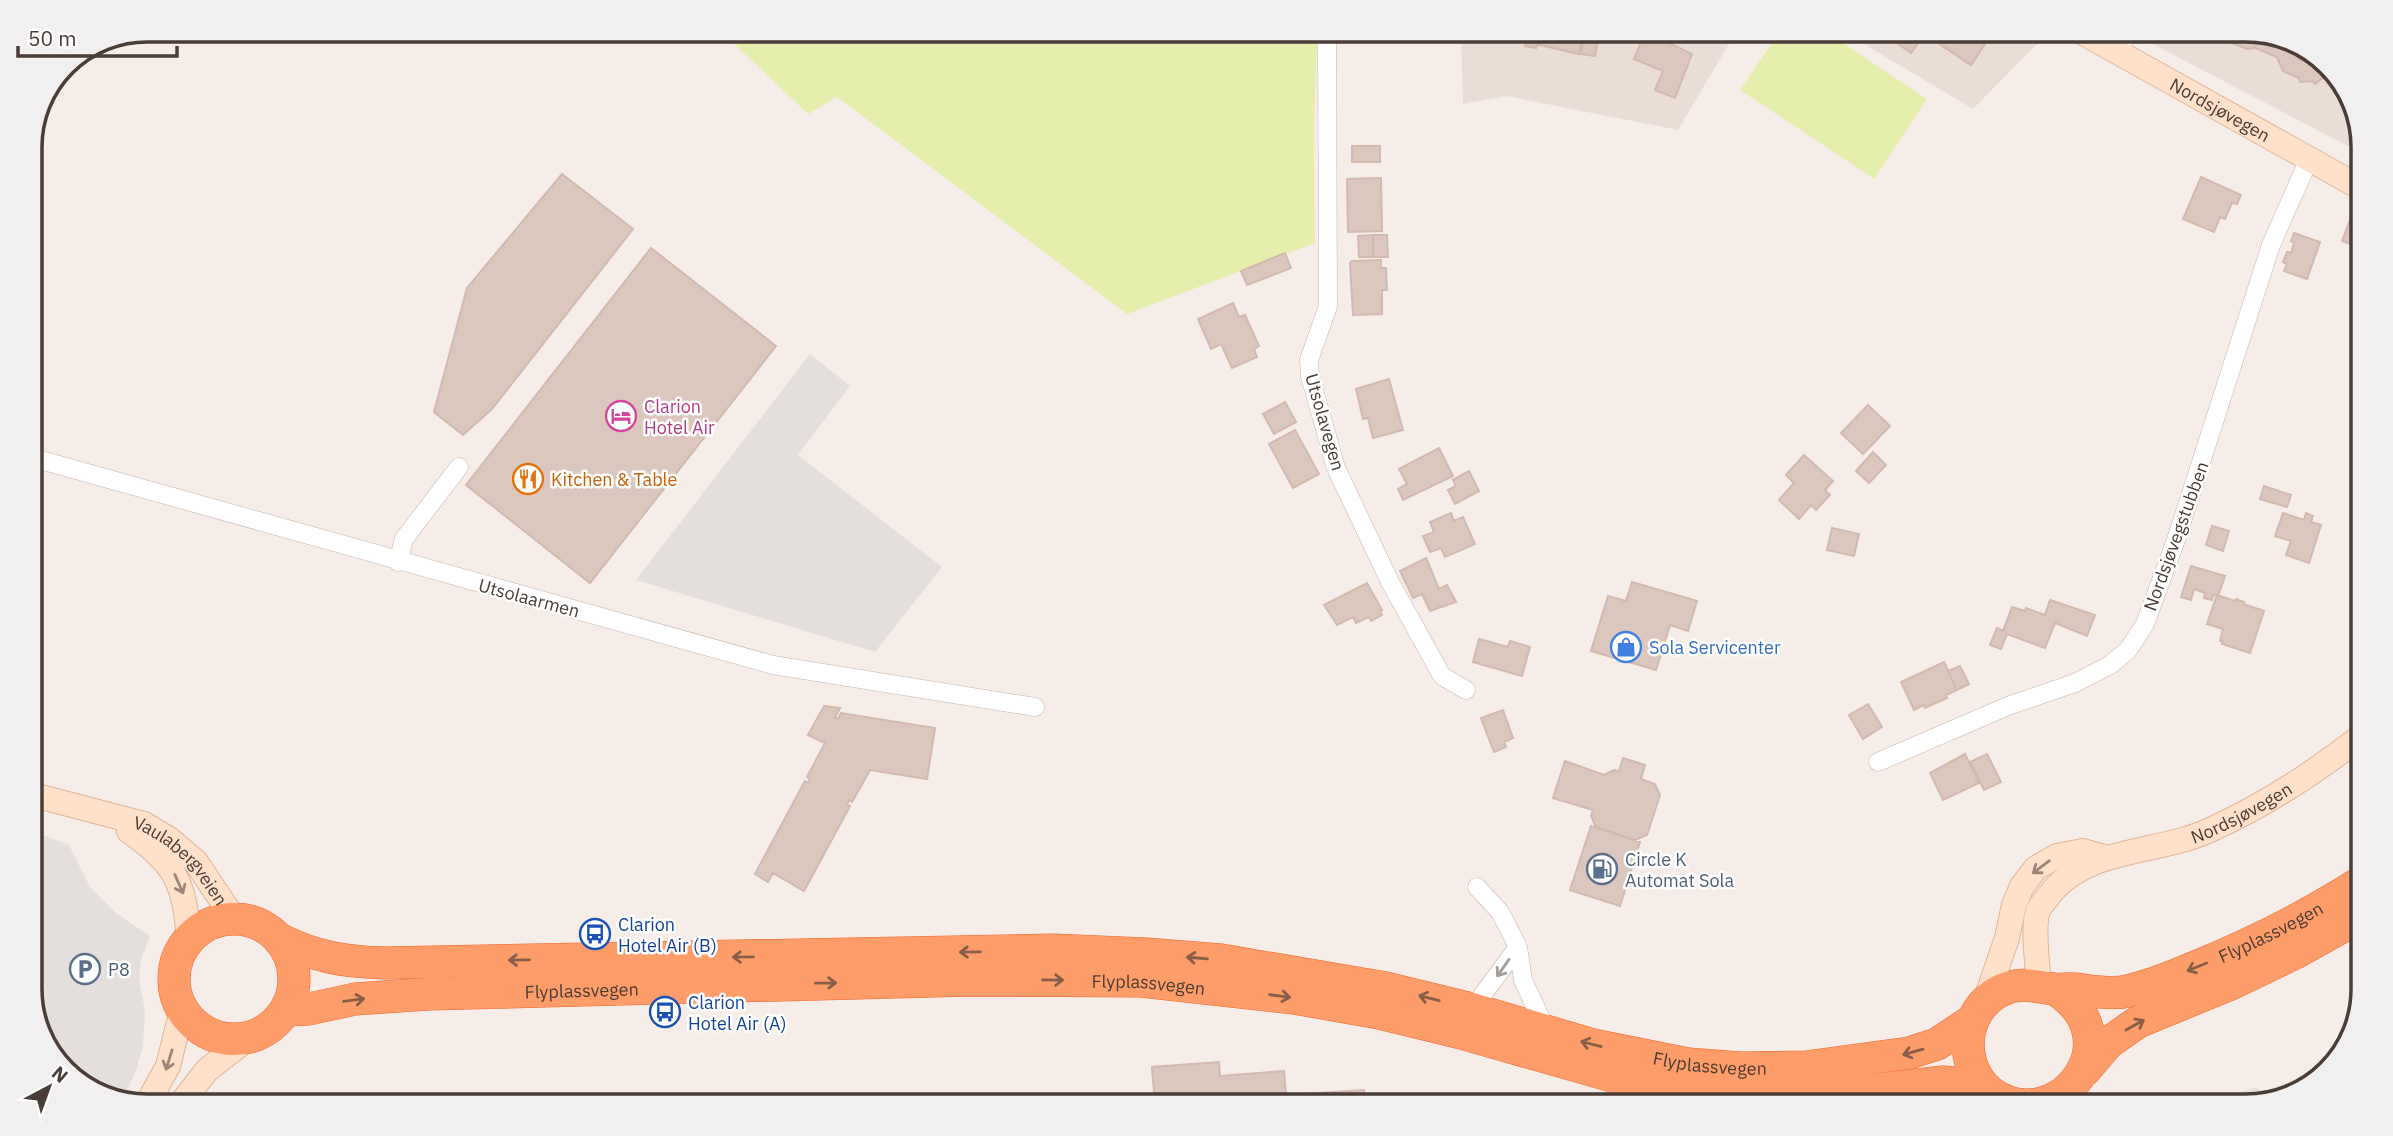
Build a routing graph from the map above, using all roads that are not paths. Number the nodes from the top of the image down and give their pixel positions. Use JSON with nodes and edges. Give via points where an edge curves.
{"nodes":[{"id":1,"x":1327,"y":42,"type":"edge"},
{"id":2,"x":2123,"y":42,"type":"edge"},
{"id":3,"x":2309,"y":159,"type":"junction"},
{"id":4,"x":2351,"y":182,"type":"edge"},
{"id":5,"x":42,"y":460,"type":"edge"},
{"id":6,"x":459,"y":467,"type":"dead end"},
{"id":7,"x":398,"y":562,"type":"junction"},
{"id":8,"x":1466,"y":690,"type":"dead end"},
{"id":9,"x":1035,"y":707,"type":"dead end"},
{"id":10,"x":2351,"y":743,"type":"edge"},
{"id":11,"x":1878,"y":762,"type":"dead end"},
{"id":12,"x":42,"y":797,"type":"edge"},
{"id":13,"x":116,"y":818,"type":"junction"},
{"id":14,"x":2104,"y":857,"type":"junction"},
{"id":15,"x":1477,"y":887,"type":"dead end"},
{"id":16,"x":2351,"y":888,"type":"edge"},
{"id":17,"x":234,"y":919,"type":"junction"},
{"id":18,"x":2351,"y":922,"type":"edge"},
{"id":19,"x":189,"y":939,"type":"junction"},
{"id":20,"x":279,"y":939,"type":"junction"},
{"id":21,"x":1518,"y":947,"type":"junction"},
{"id":22,"x":2047,"y":987,"type":"junction"},
{"id":23,"x":1472,"y":1009,"type":"junction"},
{"id":24,"x":182,"y":1010,"type":"junction"},
{"id":25,"x":286,"y":1010,"type":"junction"},
{"id":26,"x":1979,"y":1011,"type":"junction"},
{"id":27,"x":1547,"y":1032,"type":"junction"},
{"id":28,"x":247,"y":1039,"type":"junction"},
{"id":29,"x":2075,"y":1088,"type":"edge"},
{"id":30,"x":153,"y":1094,"type":"edge"},
{"id":31,"x":188,"y":1094,"type":"edge"},
{"id":32,"x":1715,"y":1094,"type":"edge"},
{"id":33,"x":1838,"y":1094,"type":"edge"},
{"id":34,"x":1990,"y":1094,"type":"edge"},
{"id":35,"x":1997,"y":1094,"type":"edge"}],
"edges":[{"from":1,"to":8,"type":"street","name":"Utsolavegen","via":[[1328,306],[1309,360],[1310,376],[1336,468],[1390,582],[1442,676]]},
{"from":2,"to":3,"type":"street","name":"Nordsjøvegen"},
{"from":3,"to":4,"type":"street","name":"Nordsjøvegen"},
{"from":3,"to":11,"type":"street","name":"Nordsjøvegstubben","via":[[2271,245],[2176,540],[2145,624],[2128,650],[2075,682]]},
{"from":5,"to":7,"type":"street","name":"Utsolaarmen"},
{"from":6,"to":7,"type":"street","via":[[404,539]]},
{"from":7,"to":9,"type":"street","name":"Utsolaarmen","via":[[773,665]]},
{"from":10,"to":14,"type":"street","name":"Nordsjøvegen","via":[[2210,830],[2181,842]]},
{"from":12,"to":13,"type":"street","name":"Vaulabergveien"},
{"from":13,"to":17,"type":"street","name":"Vaulabergveien","via":[[144,824],[169,839],[195,862]]},
{"from":13,"to":19,"type":"street","name":"Vaulabergveien","one_way":true,"via":[[164,859],[180,883]]},
{"from":14,"to":22,"type":"street","name":"Nordsjøvegen","via":[[2056,886],[2038,911],[2036,937]]},
{"from":14,"to":26,"type":"street","name":"Nordsjøvegen","one_way":true,"via":[[2083,851],[2057,856],[2036,868],[2014,905],[2007,938]]},
{"from":15,"to":21,"type":"street","via":[[1500,912]]},
{"from":16,"to":22,"type":"highway","name":"Flyplassvegen","one_way":true,"via":[[2281,928],[2147,987],[2100,993]]},
{"from":17,"to":19,"type":"highway","via":[[210,924]]},
{"from":17,"to":20,"type":"highway","via":[[259,924]]},
{"from":29,"to":18,"type":"highway","name":"Flyplassvegen","one_way":true,"via":[[2108,1044],[2138,1022],[2233,983]]},
{"from":19,"to":24,"type":"highway","via":[[175,973]]},
{"from":23,"to":20,"type":"highway","name":"Flyplassvegen","one_way":true,"via":[[1302,973],[1146,954],[1053,950],[374,962],[324,958]]},
{"from":20,"to":25,"type":"highway","via":[[292,961],[294,986]]},
{"from":21,"to":23,"type":"street","one_way":true},
{"from":21,"to":27,"type":"street","via":[[1523,980]]},
{"from":22,"to":26,"type":"highway","name":"Flyplassvegen","via":[[2022,984],[2002,990]]},
{"from":22,"to":29,"type":"highway","via":[[2068,998],[2088,1028],[2090,1050]]},
{"from":23,"to":27,"type":"highway","name":"Flyplassvegen"},
{"from":24,"to":28,"type":"highway","via":[[199,1028],[222,1038]]},
{"from":24,"to":30,"type":"street","one_way":true,"via":[[168,1066]]},
{"from":25,"to":28,"type":"highway","via":[[270,1028]]},
{"from":25,"to":32,"type":"highway","name":"Flyplassvegen","one_way":true,"via":[[428,994],[972,980],[1141,981],[1294,998],[1379,1013],[1626,1080]]},
{"from":26,"to":27,"type":"highway","name":"Flyplassvegen","one_way":true,"via":[[1937,1044],[1909,1053],[1806,1067],[1689,1064]]},
{"from":26,"to":35,"type":"highway","via":[[1968,1041],[1970,1063],[1979,1081]]},
{"from":28,"to":31,"type":"street","via":[[207,1070]]},
{"from":33,"to":34,"type":"highway","name":"Flyplassvegen","one_way":true,"via":[[1943,1082],[1968,1084]]}]}
